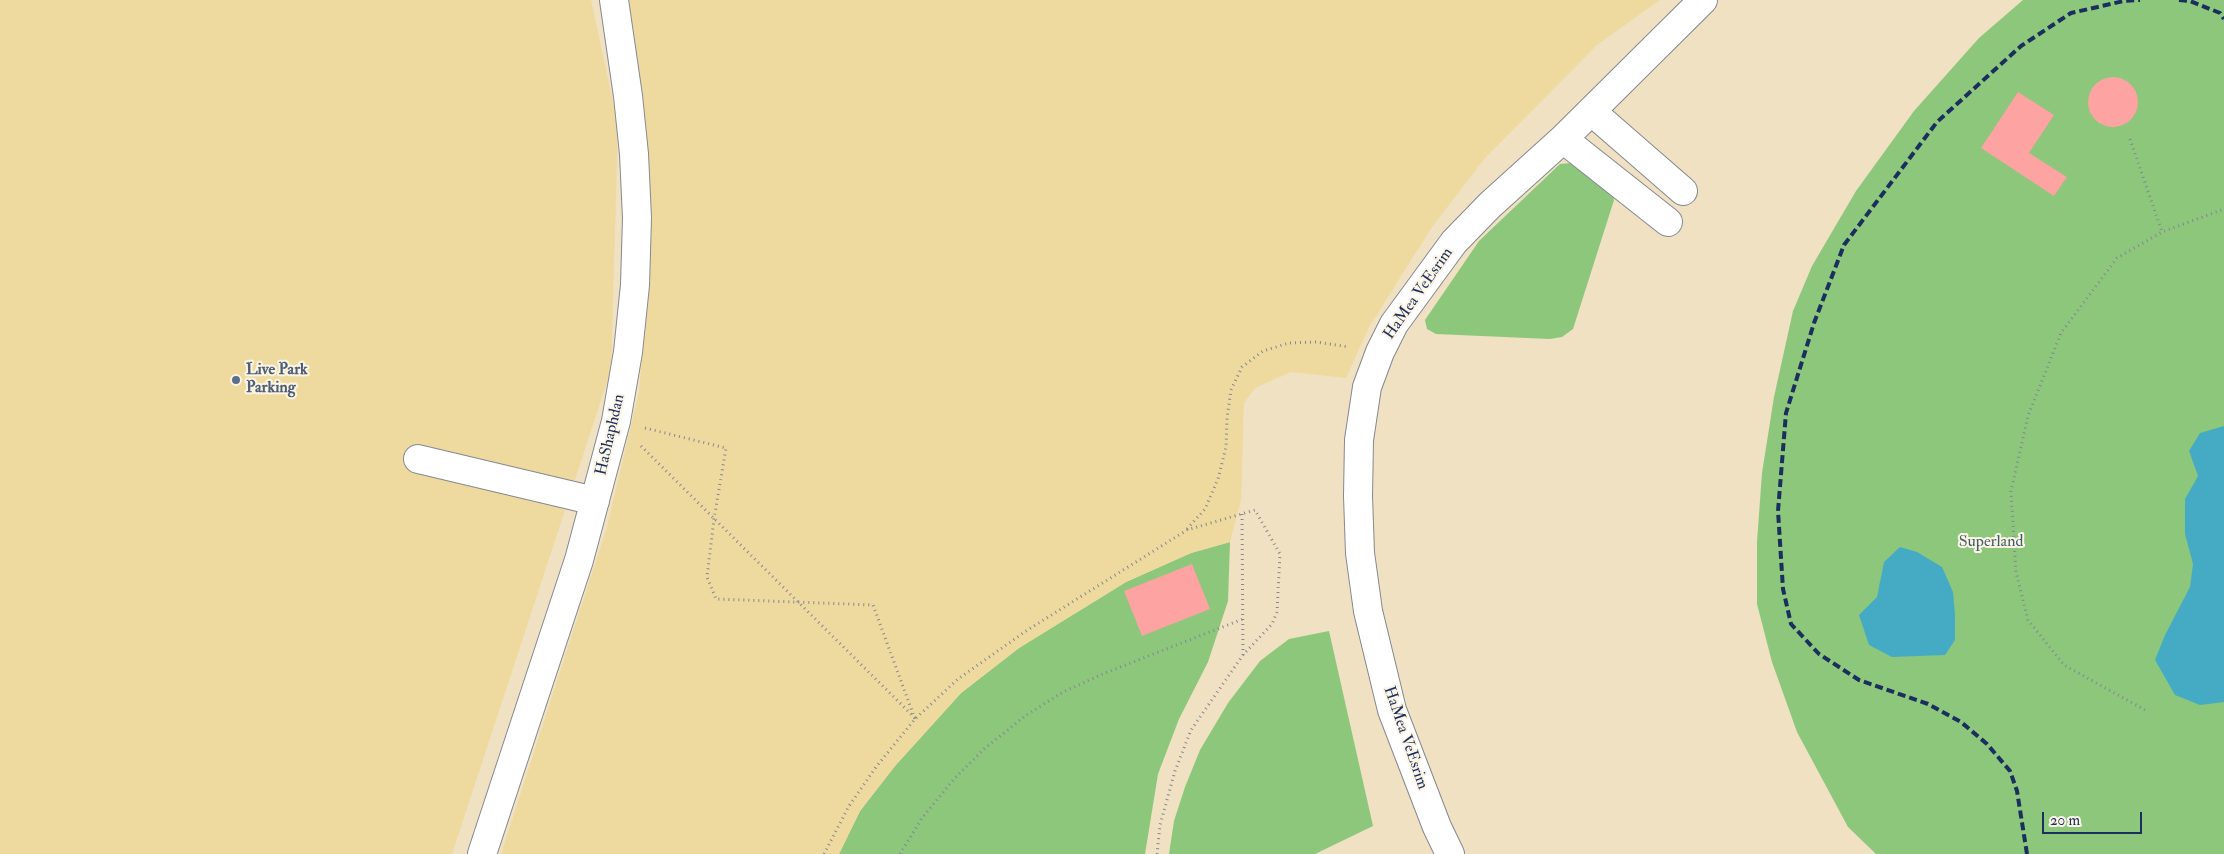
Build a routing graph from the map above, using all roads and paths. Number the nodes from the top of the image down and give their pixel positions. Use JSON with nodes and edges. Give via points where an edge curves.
{"nodes":[{"id":1,"x":614,"y":0,"type":"edge"},
{"id":2,"x":1703,"y":0,"type":"edge"},
{"id":3,"x":1591,"y":111,"type":"junction"},
{"id":4,"x":1563,"y":139,"type":"junction"},
{"id":5,"x":2130,"y":139,"type":"dead end"},
{"id":6,"x":1683,"y":191,"type":"dead end"},
{"id":7,"x":2224,"y":209,"type":"edge"},
{"id":8,"x":1668,"y":222,"type":"dead end"},
{"id":9,"x":2162,"y":232,"type":"junction"},
{"id":10,"x":1380,"y":352,"type":"junction"},
{"id":11,"x":616,"y":421,"type":"junction"},
{"id":12,"x":418,"y":459,"type":"dead end"},
{"id":13,"x":595,"y":501,"type":"junction"},
{"id":14,"x":1242,"y":514,"type":"junction"},
{"id":15,"x":714,"y":518,"type":"junction"},
{"id":16,"x":1187,"y":530,"type":"junction"},
{"id":17,"x":796,"y":601,"type":"junction"},
{"id":18,"x":1243,"y":619,"type":"junction"},
{"id":19,"x":1243,"y":655,"type":"junction"},
{"id":20,"x":2144,"y":710,"type":"dead end"},
{"id":21,"x":915,"y":719,"type":"junction"},
{"id":22,"x":482,"y":854,"type":"edge"},
{"id":23,"x":824,"y":854,"type":"edge"},
{"id":24,"x":900,"y":854,"type":"edge"},
{"id":25,"x":1156,"y":854,"type":"edge"},
{"id":26,"x":1450,"y":854,"type":"edge"}],
"edges":[{"from":1,"to":11,"type":"street","name":"HaShaphdan","via":[[628,96],[637,218],[635,285]]},
{"from":2,"to":3,"type":"street","name":"HaMea VeEsrim"},
{"from":3,"to":4,"type":"street","name":"HaMea VeEsrim"},
{"from":3,"to":6,"type":"street"},
{"from":4,"to":8,"type":"street"},
{"from":4,"to":10,"type":"street","name":"HaMea VeEsrim","via":[[1454,242],[1394,324]]},
{"from":5,"to":9,"type":"path"},
{"from":7,"to":9,"type":"path"},
{"from":9,"to":20,"type":"path","via":[[2117,258],[2061,333],[2028,416],[2011,491],[2016,572],[2028,620],[2064,665]]},
{"from":10,"to":16,"type":"path","via":[[1316,342],[1289,343],[1264,351],[1242,367],[1231,390],[1226,447],[1218,479],[1205,508]]},
{"from":10,"to":26,"type":"street","name":"HaMea VeEsrim","via":[[1367,388],[1359,440],[1360,553],[1368,611],[1392,710]]},
{"from":11,"to":13,"type":"street","name":"HaShaphdan"},
{"from":11,"to":15,"type":"path"},
{"from":11,"to":15,"type":"path","via":[[726,448]]},
{"from":12,"to":13,"type":"street"},
{"from":13,"to":22,"type":"street","name":"HaShaphdan","via":[[579,560]]},
{"from":14,"to":16,"type":"path"},
{"from":14,"to":18,"type":"path"},
{"from":14,"to":19,"type":"path","via":[[1255,510],[1280,554],[1277,612],[1272,624]]},
{"from":15,"to":17,"type":"path"},
{"from":15,"to":17,"type":"path","via":[[707,577],[716,599]]},
{"from":16,"to":21,"type":"path","via":[[1026,631],[958,679]]},
{"from":17,"to":21,"type":"path"},
{"from":17,"to":21,"type":"path","via":[[873,605]]},
{"from":18,"to":19,"type":"path"},
{"from":18,"to":24,"type":"path","via":[[1105,673],[1063,692],[1025,716],[984,749],[954,779],[922,818]]},
{"from":19,"to":25,"type":"path","via":[[1191,730],[1175,771]]},
{"from":21,"to":23,"type":"path","via":[[849,806]]}]}
